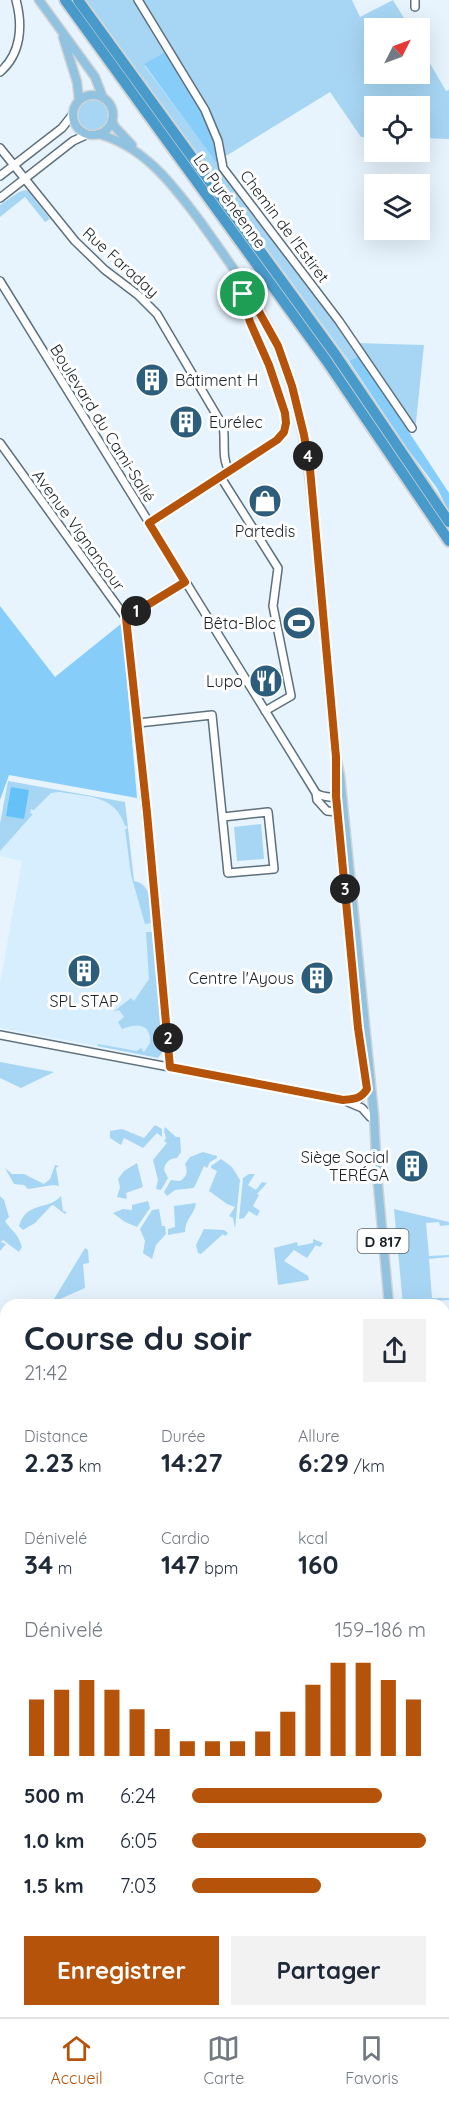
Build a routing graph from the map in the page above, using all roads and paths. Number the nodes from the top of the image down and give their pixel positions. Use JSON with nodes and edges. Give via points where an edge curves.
{"nodes":[{"id":1,"x":16,"y":0,"type":"edge"},
{"id":2,"x":39,"y":0,"type":"edge"},
{"id":3,"x":66,"y":0,"type":"edge"},
{"id":4,"x":78,"y":0,"type":"edge"},
{"id":5,"x":138,"y":0,"type":"edge"},
{"id":6,"x":59,"y":28,"type":"junction"},
{"id":7,"x":0,"y":72,"type":"edge"},
{"id":8,"x":103,"y":98,"type":"junction"},
{"id":9,"x":79,"y":100,"type":"junction"},
{"id":10,"x":73,"y":114,"type":"junction"},
{"id":11,"x":112,"y":121,"type":"junction"},
{"id":12,"x":88,"y":134,"type":"junction"},
{"id":13,"x":98,"y":134,"type":"junction"},
{"id":14,"x":0,"y":148,"type":"edge"},
{"id":15,"x":140,"y":155,"type":"junction"},
{"id":16,"x":14,"y":165,"type":"junction"},
{"id":17,"x":0,"y":176,"type":"edge"},
{"id":18,"x":25,"y":178,"type":"junction"},
{"id":19,"x":0,"y":198,"type":"edge"},
{"id":20,"x":0,"y":281,"type":"edge"},
{"id":21,"x":242,"y":281,"type":"junction"},
{"id":22,"x":412,"y":428,"type":"dead end"},
{"id":23,"x":0,"y":443,"type":"edge"},
{"id":24,"x":229,"y":470,"type":"junction"},
{"id":25,"x":220,"y":476,"type":"junction"},
{"id":26,"x":449,"y":522,"type":"edge"},
{"id":27,"x":149,"y":523,"type":"junction"},
{"id":28,"x":449,"y":541,"type":"edge"},
{"id":29,"x":185,"y":582,"type":"junction"},
{"id":30,"x":126,"y":618,"type":"junction"},
{"id":31,"x":265,"y":711,"type":"junction"},
{"id":32,"x":138,"y":723,"type":"junction"},
{"id":33,"x":316,"y":793,"type":"junction"},
{"id":34,"x":340,"y":804,"type":"junction"},
{"id":35,"x":223,"y":817,"type":"junction"},
{"id":36,"x":0,"y":1035,"type":"edge"},
{"id":37,"x":170,"y":1067,"type":"junction"},
{"id":38,"x":367,"y":1089,"type":"junction"},
{"id":39,"x":343,"y":1100,"type":"junction"},
{"id":40,"x":370,"y":1117,"type":"junction"},
{"id":41,"x":377,"y":1177,"type":"junction"},
{"id":42,"x":388,"y":1299,"type":"edge"}],
"edges":[{"from":1,"to":7,"type":"street","via":[[18,46]]},
{"from":2,"to":6,"type":"main road"},
{"from":3,"to":28,"type":"highway","name":"La Pyrénéenne","via":[[326,360]]},
{"from":4,"to":26,"type":"highway","name":"La Pyrénéenne","via":[[335,354]]},
{"from":5,"to":22,"type":"street","name":"Chemin de l'Estiret","via":[[205,110],[218,141],[223,168],[339,321]]},
{"from":6,"to":8,"type":"main road","via":[[95,77]]},
{"from":6,"to":9,"type":"main road"},
{"from":8,"to":9,"type":"main road","via":[[91,95]]},
{"from":8,"to":11,"type":"main road","via":[[110,106]]},
{"from":9,"to":10,"type":"main road"},
{"from":10,"to":12,"type":"main road","via":[[76,127]]},
{"from":10,"to":16,"type":"street","via":[[63,128]]},
{"from":11,"to":13,"type":"main road"},
{"from":11,"to":15,"type":"main road","number":"D 817"},
{"from":12,"to":13,"type":"main road"},
{"from":12,"to":18,"type":"street"},
{"from":13,"to":15,"type":"main road","number":"D 817"},
{"from":14,"to":16,"type":"street","name":"Rue Faraday"},
{"from":15,"to":21,"type":"main road","number":"D 817","via":[[169,180]]},
{"from":16,"to":17,"type":"street"},
{"from":16,"to":18,"type":"street","name":"Rue Faraday"},
{"from":18,"to":19,"type":"street"},
{"from":18,"to":24,"type":"street","name":"Rue Faraday","via":[[75,241],[157,314],[223,426]]},
{"from":20,"to":27,"type":"street","name":"Boulevard du Cami-Salié"},
{"from":21,"to":24,"type":"street","via":[[248,315],[269,365],[286,423],[277,440]]},
{"from":21,"to":34,"type":"main road","number":"D 817","via":[[278,346],[304,435]]},
{"from":23,"to":30,"type":"street","name":"Avenue Vignancour"},
{"from":24,"to":25,"type":"street"},
{"from":25,"to":27,"type":"street"},
{"from":25,"to":31,"type":"street","via":[[278,568],[273,606],[291,696]]},
{"from":27,"to":29,"type":"street","name":"Boulevard du Cami-Salié"},
{"from":29,"to":30,"type":"street"},
{"from":29,"to":31,"type":"street","name":"Boulevard du Cami-Salié"},
{"from":30,"to":32,"type":"street","name":"Avenue Vignancour"},
{"from":31,"to":33,"type":"street","name":"Boulevard du Cami-Salié"},
{"from":32,"to":35,"type":"street","via":[[212,715]]},
{"from":32,"to":37,"type":"street","name":"Avenue Vignancour"},
{"from":33,"to":34,"type":"street"},
{"from":33,"to":34,"type":"street","name":"Boulevard du Cami-Salié","via":[[327,811]]},
{"from":34,"to":38,"type":"main road","number":"D 817"},
{"from":34,"to":41,"type":"main road","number":"D 817","via":[[374,1115]]},
{"from":35,"to":35,"type":"street","via":[[228,873],[274,869],[268,813]]},
{"from":36,"to":37,"type":"street"},
{"from":37,"to":39,"type":"street"},
{"from":38,"to":39,"type":"street","via":[[358,1099]]},
{"from":38,"to":40,"type":"main road","number":"D 817"},
{"from":39,"to":40,"type":"street","via":[[360,1107]]},
{"from":40,"to":41,"type":"main road","number":"D 817"},
{"from":41,"to":42,"type":"main road","number":"D 817"}]}
